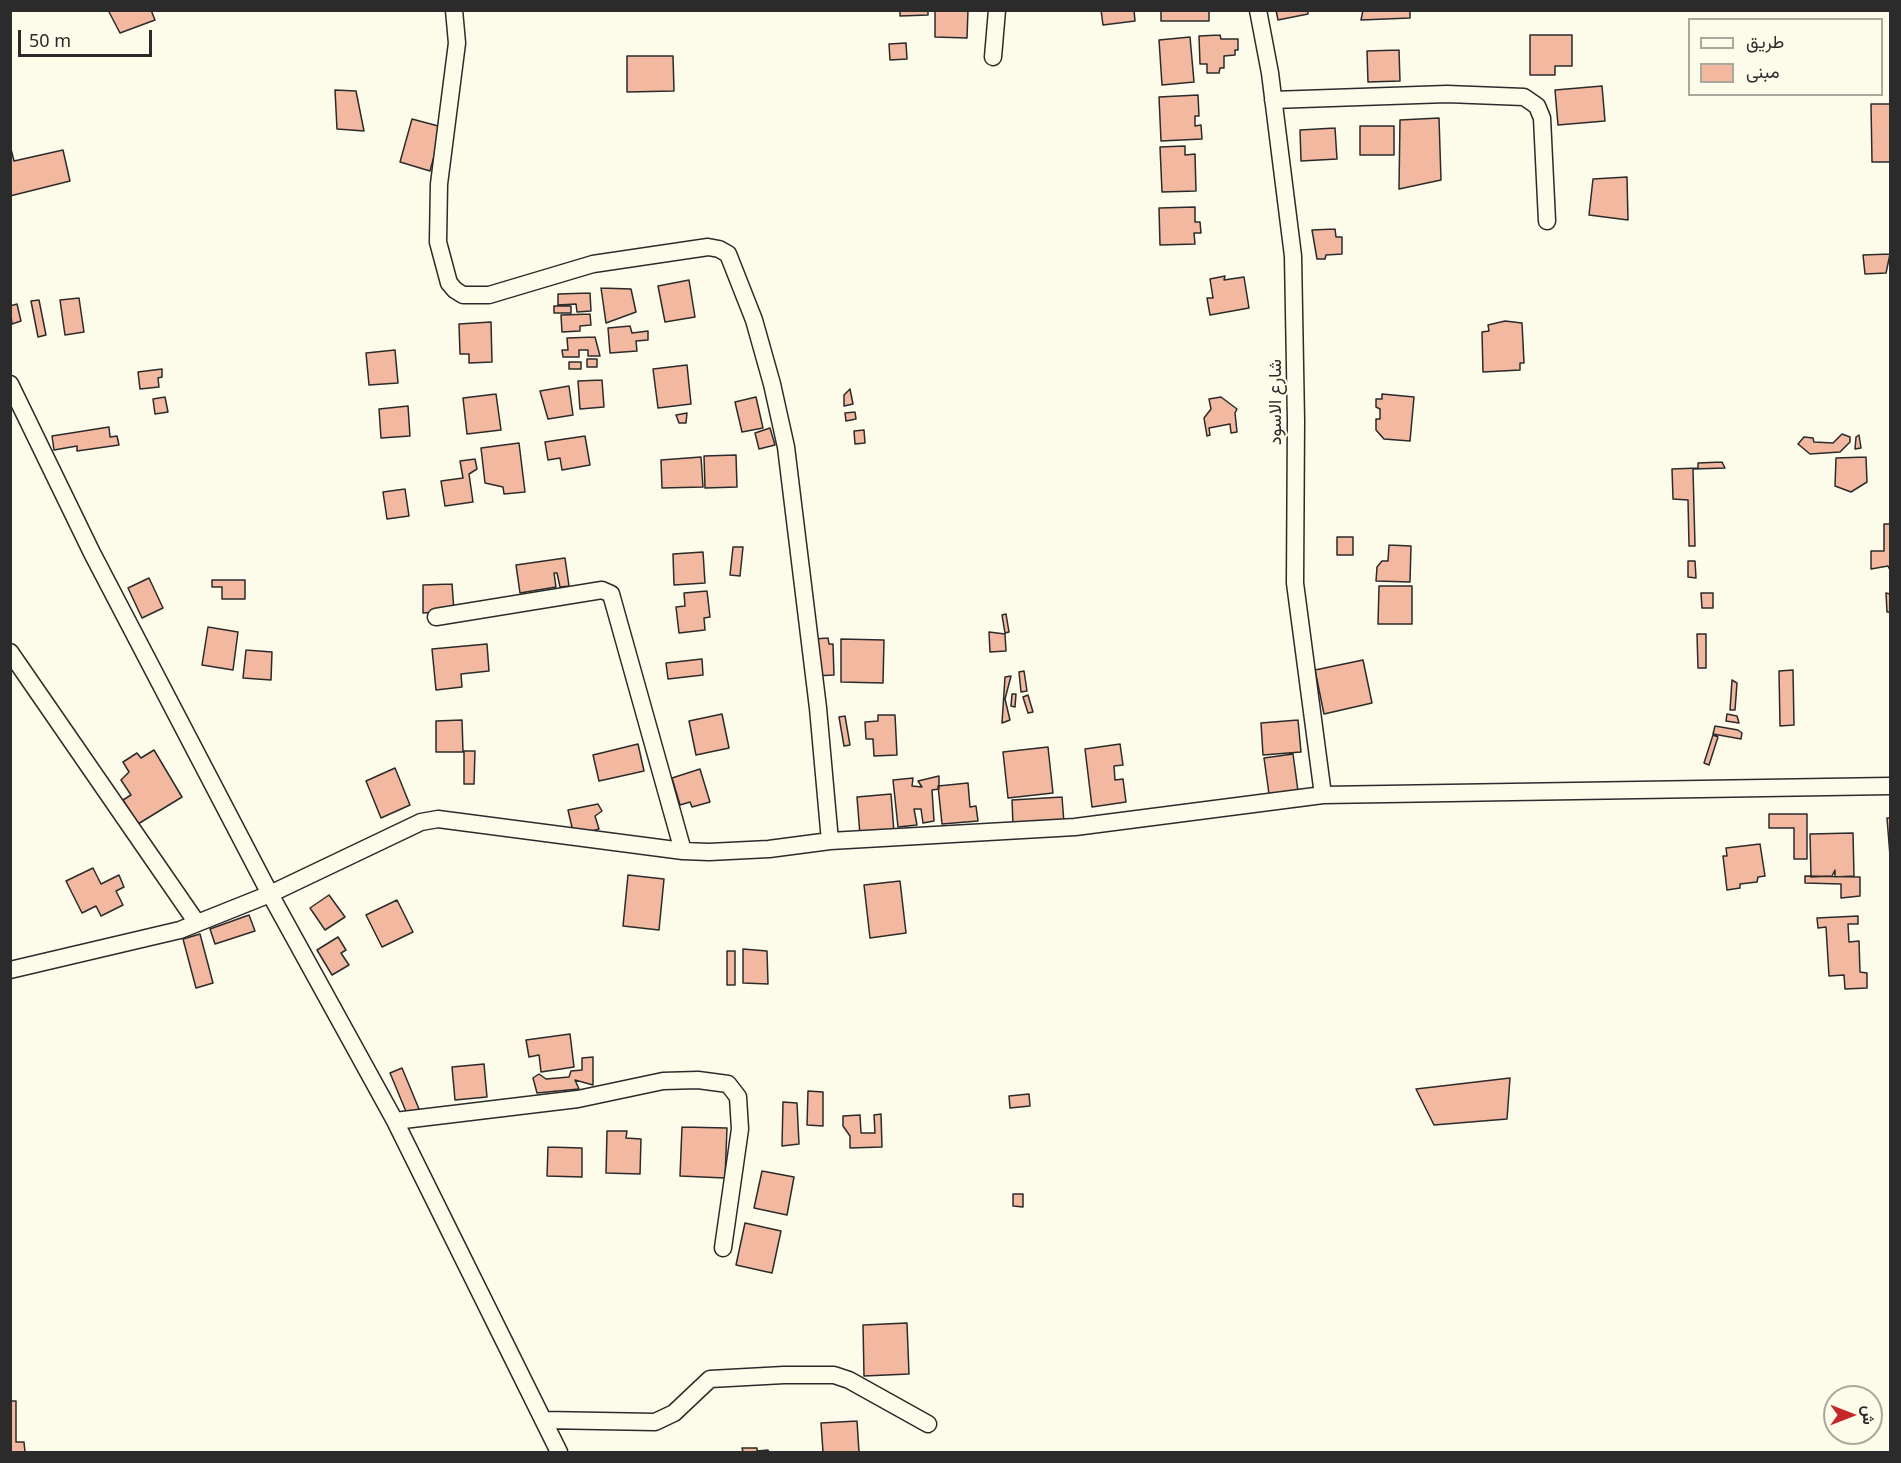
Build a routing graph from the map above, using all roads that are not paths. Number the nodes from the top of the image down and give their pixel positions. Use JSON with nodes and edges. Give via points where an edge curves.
{"nodes":[{"id":1,"x":454,"y":10,"type":"edge"},
{"id":2,"x":997,"y":10,"type":"edge"},
{"id":3,"x":1258,"y":10,"type":"edge"},
{"id":4,"x":993,"y":57,"type":"dead end"},
{"id":5,"x":1273,"y":100,"type":"junction"},
{"id":6,"x":1547,"y":221,"type":"dead end"},
{"id":7,"x":10,"y":384,"type":"edge"},
{"id":8,"x":436,"y":617,"type":"dead end"},
{"id":9,"x":10,"y":652,"type":"edge"},
{"id":10,"x":1890,"y":786,"type":"edge"},
{"id":11,"x":1323,"y":795,"type":"junction"},
{"id":12,"x":830,"y":841,"type":"junction"},
{"id":13,"x":683,"y":851,"type":"junction"},
{"id":14,"x":270,"y":894,"type":"junction"},
{"id":15,"x":197,"y":923,"type":"junction"},
{"id":16,"x":10,"y":970,"type":"edge"},
{"id":17,"x":395,"y":1121,"type":"junction"},
{"id":18,"x":723,"y":1248,"type":"dead end"},
{"id":19,"x":544,"y":1420,"type":"junction"},
{"id":20,"x":928,"y":1424,"type":"dead end"},
{"id":21,"x":559,"y":1452,"type":"edge"}],
"edges":[{"from":1,"to":12,"type":"street","via":[[457,43],[439,184],[438,242],[440,258],[455,290],[463,295],[489,295],[593,264],[708,247],[728,254],[754,320],[786,447]]},
{"from":2,"to":4,"type":"street"},
{"from":3,"to":5,"type":"street","name":"شارع الاسود"},
{"from":5,"to":6,"type":"street","via":[[1448,94],[1524,97],[1537,106],[1542,118]]},
{"from":5,"to":11,"type":"street","name":"شارع الاسود","via":[[1293,256],[1295,584]]},
{"from":7,"to":14,"type":"street","via":[[92,553]]},
{"from":8,"to":13,"type":"street","via":[[608,591]]},
{"from":9,"to":15,"type":"street"},
{"from":10,"to":11,"type":"street"},
{"from":11,"to":12,"type":"street","via":[[1075,826]]},
{"from":12,"to":13,"type":"street","via":[[769,849]]},
{"from":13,"to":14,"type":"street","via":[[438,819],[421,822]]},
{"from":14,"to":15,"type":"street"},
{"from":14,"to":17,"type":"street"},
{"from":15,"to":16,"type":"street","via":[[143,940]]},
{"from":17,"to":18,"type":"street","via":[[578,1099],[663,1081],[728,1084],[738,1097],[740,1129]]},
{"from":17,"to":19,"type":"street"},
{"from":19,"to":20,"type":"street","via":[[655,1422],[674,1413],[710,1379],[834,1375]]},
{"from":19,"to":21,"type":"street"}]}
